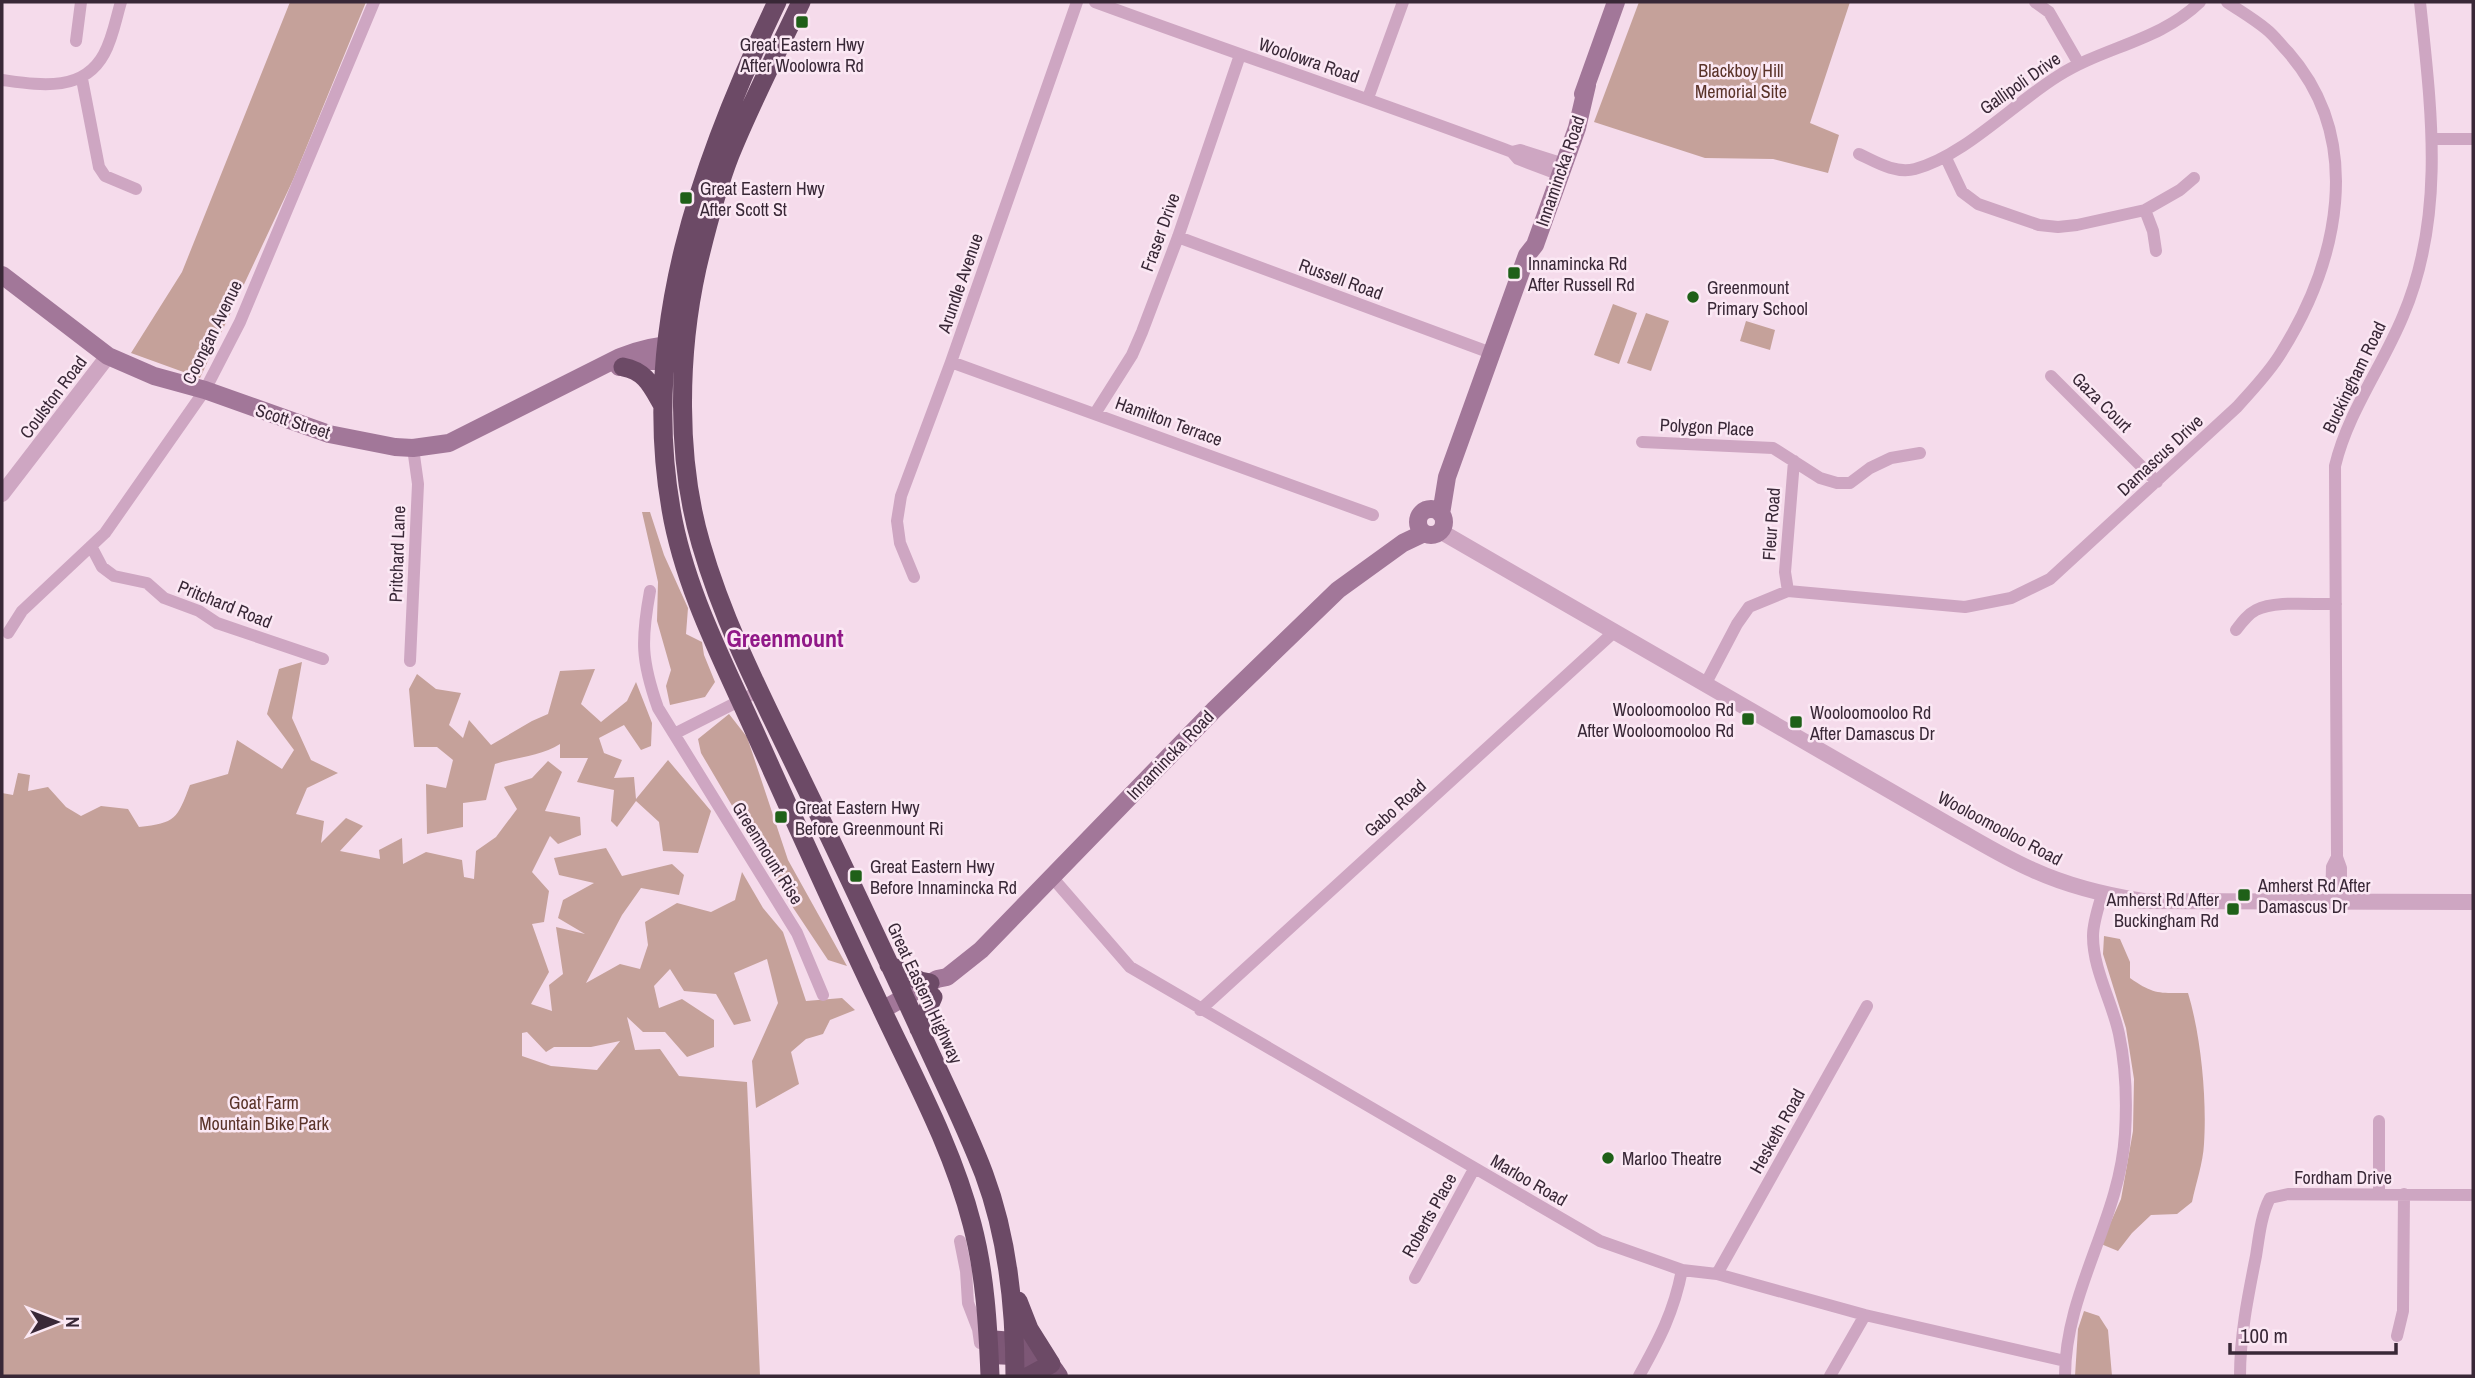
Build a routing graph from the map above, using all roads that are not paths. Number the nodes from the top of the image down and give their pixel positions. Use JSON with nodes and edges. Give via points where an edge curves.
{"nodes":[{"id":1,"x":81,"y":2,"type":"edge"},
{"id":2,"x":121,"y":2,"type":"edge"},
{"id":3,"x":374,"y":2,"type":"edge"},
{"id":4,"x":777,"y":2,"type":"edge"},
{"id":5,"x":801,"y":2,"type":"edge"},
{"id":6,"x":1077,"y":2,"type":"edge"},
{"id":7,"x":1095,"y":2,"type":"edge"},
{"id":8,"x":1403,"y":2,"type":"edge"},
{"id":9,"x":1616,"y":2,"type":"edge"},
{"id":10,"x":2035,"y":2,"type":"edge"},
{"id":11,"x":2200,"y":2,"type":"edge"},
{"id":12,"x":2227,"y":2,"type":"edge"},
{"id":13,"x":2420,"y":2,"type":"edge"},
{"id":14,"x":76,"y":41,"type":"dead end"},
{"id":15,"x":1240,"y":55,"type":"junction"},
{"id":16,"x":2079,"y":64,"type":"junction"},
{"id":17,"x":82,"y":79,"type":"junction"},
{"id":18,"x":2,"y":80,"type":"edge"},
{"id":19,"x":1368,"y":98,"type":"junction"},
{"id":20,"x":2432,"y":139,"type":"junction"},
{"id":21,"x":2473,"y":139,"type":"edge"},
{"id":22,"x":1859,"y":154,"type":"dead end"},
{"id":23,"x":1946,"y":158,"type":"junction"},
{"id":24,"x":1558,"y":168,"type":"junction"},
{"id":25,"x":2194,"y":178,"type":"dead end"},
{"id":26,"x":136,"y":190,"type":"dead end"},
{"id":27,"x":2145,"y":210,"type":"junction"},
{"id":28,"x":1178,"y":237,"type":"junction"},
{"id":29,"x":2156,"y":251,"type":"dead end"},
{"id":30,"x":2,"y":275,"type":"edge"},
{"id":31,"x":665,"y":352,"type":"junction"},
{"id":32,"x":685,"y":353,"type":"junction"},
{"id":33,"x":1492,"y":353,"type":"junction"},
{"id":34,"x":108,"y":356,"type":"junction"},
{"id":35,"x":951,"y":362,"type":"junction"},
{"id":36,"x":623,"y":367,"type":"junction"},
{"id":37,"x":602,"y":368,"type":"junction"},
{"id":38,"x":2051,"y":376,"type":"dead end"},
{"id":39,"x":205,"y":390,"type":"junction"},
{"id":40,"x":662,"y":404,"type":"junction"},
{"id":41,"x":1096,"y":412,"type":"junction"},
{"id":42,"x":1643,"y":442,"type":"dead end"},
{"id":43,"x":413,"y":448,"type":"junction"},
{"id":44,"x":1920,"y":453,"type":"dead end"},
{"id":45,"x":1794,"y":461,"type":"junction"},
{"id":46,"x":2157,"y":482,"type":"junction"},
{"id":47,"x":2,"y":494,"type":"edge"},
{"id":48,"x":1373,"y":515,"type":"dead end"},
{"id":49,"x":1436,"y":525,"type":"junction"},
{"id":50,"x":90,"y":547,"type":"junction"},
{"id":51,"x":914,"y":577,"type":"dead end"},
{"id":52,"x":650,"y":591,"type":"dead end"},
{"id":53,"x":1788,"y":591,"type":"junction"},
{"id":54,"x":2336,"y":604,"type":"junction"},
{"id":55,"x":2236,"y":630,"type":"dead end"},
{"id":56,"x":1614,"y":632,"type":"junction"},
{"id":57,"x":8,"y":633,"type":"dead end"},
{"id":58,"x":323,"y":659,"type":"dead end"},
{"id":59,"x":410,"y":661,"type":"dead end"},
{"id":60,"x":1706,"y":683,"type":"junction"},
{"id":61,"x":759,"y":691,"type":"junction"},
{"id":62,"x":740,"y":700,"type":"junction"},
{"id":63,"x":674,"y":734,"type":"junction"},
{"id":64,"x":1051,"y":876,"type":"junction"},
{"id":65,"x":2102,"y":895,"type":"junction"},
{"id":66,"x":2336,"y":901,"type":"junction"},
{"id":67,"x":2473,"y":902,"type":"edge"},
{"id":68,"x":889,"y":965,"type":"junction"},
{"id":69,"x":936,"y":986,"type":"junction"},
{"id":70,"x":823,"y":995,"type":"dead end"},
{"id":71,"x":907,"y":1003,"type":"junction"},
{"id":72,"x":1867,"y":1006,"type":"dead end"},
{"id":73,"x":1200,"y":1010,"type":"junction"},
{"id":74,"x":884,"y":1015,"type":"junction"},
{"id":75,"x":919,"y":1028,"type":"junction"},
{"id":76,"x":2379,"y":1121,"type":"dead end"},
{"id":77,"x":1475,"y":1168,"type":"junction"},
{"id":78,"x":2379,"y":1194,"type":"junction"},
{"id":79,"x":2404,"y":1194,"type":"junction"},
{"id":80,"x":2473,"y":1195,"type":"edge"},
{"id":81,"x":960,"y":1241,"type":"dead end"},
{"id":82,"x":1007,"y":1268,"type":"junction"},
{"id":83,"x":973,"y":1270,"type":"junction"},
{"id":84,"x":1682,"y":1270,"type":"junction"},
{"id":85,"x":1717,"y":1274,"type":"junction"},
{"id":86,"x":1415,"y":1278,"type":"dead end"},
{"id":87,"x":1865,"y":1315,"type":"junction"},
{"id":88,"x":2397,"y":1336,"type":"dead end"},
{"id":89,"x":989,"y":1347,"type":"junction"},
{"id":90,"x":1015,"y":1358,"type":"edge"},
{"id":91,"x":2065,"y":1362,"type":"junction"},
{"id":92,"x":1055,"y":1370,"type":"edge"},
{"id":93,"x":981,"y":1376,"type":"edge"},
{"id":94,"x":990,"y":1376,"type":"edge"},
{"id":95,"x":1029,"y":1376,"type":"edge"},
{"id":96,"x":1639,"y":1376,"type":"edge"},
{"id":97,"x":1830,"y":1376,"type":"edge"},
{"id":98,"x":2065,"y":1376,"type":"edge"},
{"id":99,"x":2240,"y":1376,"type":"edge"}],
"edges":[{"from":1,"to":14,"type":"street"},
{"from":2,"to":17,"type":"street","via":[[106,51]]},
{"from":3,"to":39,"type":"street","name":"Coongan Avenue","via":[[240,322]]},
{"from":4,"to":31,"type":"highway","via":[[736,87],[706,167],[681,253]]},
{"from":5,"to":32,"type":"highway","name":"Great Eastern Highway","via":[[719,187],[696,271]]},
{"from":6,"to":35,"type":"street","name":"Arundle Avenue"},
{"from":7,"to":15,"type":"street","name":"Woolowra Road"},
{"from":8,"to":19,"type":"street"},
{"from":9,"to":24,"type":"main road","name":"Innamincka Road","via":[[1577,128]]},
{"from":10,"to":16,"type":"street","via":[[2049,12]]},
{"from":11,"to":16,"type":"street","name":"Gallipoli Drive","via":[[2162,30]]},
{"from":12,"to":46,"type":"street","name":"Damascus Drive","via":[[2267,29],[2300,66],[2317,96],[2330,129],[2336,199],[2316,284],[2280,354],[2237,407]]},
{"from":13,"to":20,"type":"street","name":"Buckingham Road"},
{"from":15,"to":19,"type":"street","name":"Woolowra Road"},
{"from":15,"to":28,"type":"street","name":"Fraser Drive"},
{"from":16,"to":23,"type":"street","name":"Gallipoli Drive"},
{"from":17,"to":18,"type":"street","via":[[38,85]]},
{"from":17,"to":26,"type":"street","via":[[99,167],[105,176]]},
{"from":19,"to":24,"type":"street","name":"Woolowra Road","via":[[1511,152],[1518,159]]},
{"from":20,"to":21,"type":"street"},
{"from":20,"to":54,"type":"street","name":"Buckingham Road","via":[[2429,229],[2419,272],[2403,316],[2342,439],[2335,466]]},
{"from":22,"to":23,"type":"street","name":"Gallipoli Drive","via":[[1886,168],[1911,170]]},
{"from":23,"to":27,"type":"street","via":[[1962,192],[1978,204],[2039,225],[2077,225]]},
{"from":24,"to":33,"type":"main road","name":"Innamincka Road","via":[[1535,245],[1527,255]]},
{"from":25,"to":27,"type":"street"},
{"from":27,"to":29,"type":"street"},
{"from":28,"to":33,"type":"street","name":"Russell Road"},
{"from":28,"to":41,"type":"street","name":"Fraser Drive","via":[[1132,355]]},
{"from":30,"to":34,"type":"main road","name":"Scott Street"},
{"from":31,"to":32,"type":"main road","name":"Scott Street"},
{"from":31,"to":36,"type":"main road","name":"Scott Street"},
{"from":31,"to":37,"type":"main road","name":"Scott Street","via":[[640,349]]},
{"from":31,"to":40,"type":"highway"},
{"from":32,"to":61,"type":"highway","name":"Great Eastern Highway","via":[[684,416],[692,506],[720,600]]},
{"from":33,"to":49,"type":"main road","name":"Innamincka Road","via":[[1447,477],[1438,487]]},
{"from":34,"to":39,"type":"main road","name":"Scott Street","via":[[154,376]]},
{"from":34,"to":47,"type":"street","name":"Coulston Road"},
{"from":35,"to":41,"type":"street","name":"Hamilton Terrace"},
{"from":35,"to":51,"type":"street","name":"Arundle Avenue","via":[[901,496],[900,543]]},
{"from":36,"to":37,"type":"main road","name":"Scott Street"},
{"from":36,"to":40,"type":"highway","via":[[646,379]]},
{"from":37,"to":43,"type":"main road","name":"Scott Street","via":[[449,443]]},
{"from":38,"to":46,"type":"street","name":"Gaza Court"},
{"from":39,"to":43,"type":"main road","name":"Scott Street","via":[[329,434]]},
{"from":39,"to":50,"type":"street","name":"Coongan Avenue","via":[[105,533]]},
{"from":40,"to":62,"type":"highway","via":[[666,476],[677,539],[699,607]]},
{"from":41,"to":48,"type":"street","name":"Hamilton Terrace"},
{"from":42,"to":45,"type":"street","name":"Polygon Place","via":[[1773,448]]},
{"from":43,"to":59,"type":"street","name":"Pritchard Lane","via":[[418,484]]},
{"from":44,"to":45,"type":"street","name":"Polygon Place","via":[[1891,458],[1850,483],[1820,478]]},
{"from":45,"to":53,"type":"street","name":"Fleur Road","via":[[1785,572]]},
{"from":46,"to":53,"type":"street","name":"Damascus Drive","via":[[2050,579],[2011,598],[1965,607]]},
{"from":49,"to":56,"type":"street","name":"Wooloomooloo Road"},
{"from":49,"to":64,"type":"main road","name":"Innamincka Road","via":[[1404,536],[1403,544],[1338,590]]},
{"from":50,"to":57,"type":"street","name":"Coongan Avenue","via":[[22,611]]},
{"from":50,"to":58,"type":"street","name":"Pritchard Road","via":[[102,567],[114,576],[147,583],[164,598],[217,623]]},
{"from":52,"to":63,"type":"street","name":"Greenmount Rise","via":[[642,650],[658,708]]},
{"from":53,"to":60,"type":"street","name":"Damascus Drive","via":[[1749,607]]},
{"from":54,"to":55,"type":"street","via":[[2259,608]]},
{"from":54,"to":66,"type":"street","name":"Buckingham Road","via":[[2337,857],[2341,868]]},
{"from":56,"to":60,"type":"street","name":"Wooloomooloo Road"},
{"from":56,"to":73,"type":"street","name":"Gabo Road"},
{"from":60,"to":65,"type":"street","name":"Wooloomooloo Road","via":[[2030,869]]},
{"from":61,"to":62,"type":"street"},
{"from":61,"to":68,"type":"highway","name":"Great Eastern Highway"},
{"from":62,"to":63,"type":"street"},
{"from":62,"to":74,"type":"highway"},
{"from":63,"to":70,"type":"street","name":"Greenmount Rise","via":[[797,933]]},
{"from":64,"to":69,"type":"main road","name":"Innamincka Road","via":[[981,950]]},
{"from":64,"to":73,"type":"street","name":"Marloo Road","via":[[1130,967]]},
{"from":65,"to":66,"type":"street","name":"Wooloomooloo Road","via":[[2160,902]]},
{"from":65,"to":91,"type":"street","via":[[2093,935],[2122,1048],[2125,1139],[2110,1206],[2076,1299]]},
{"from":66,"to":67,"type":"street","name":"Wooloomooloo Road"},
{"from":68,"to":69,"type":"highway"},
{"from":68,"to":71,"type":"highway","name":"Great Eastern Highway"},
{"from":69,"to":71,"type":"main road","name":"Innamincka Road"},
{"from":69,"to":75,"type":"highway"},
{"from":71,"to":74,"type":"main road","name":"Innamincka Road"},
{"from":71,"to":75,"type":"highway","name":"Great Eastern Highway"},
{"from":72,"to":85,"type":"street","name":"Hesketh Road"},
{"from":73,"to":77,"type":"street","name":"Marloo Road"},
{"from":74,"to":83,"type":"highway","via":[[948,1153],[973,1225]]},
{"from":75,"to":82,"type":"highway","name":"Great Eastern Highway","via":[[985,1176]]},
{"from":76,"to":78,"type":"street"},
{"from":77,"to":84,"type":"street","name":"Marloo Road","via":[[1600,1241]]},
{"from":77,"to":86,"type":"street","name":"Roberts Place"},
{"from":78,"to":79,"type":"street","name":"Fordham Drive"},
{"from":78,"to":99,"type":"street","name":"Fordham Drive","via":[[2270,1198],[2247,1301]]},
{"from":79,"to":80,"type":"street","name":"Fordham Drive"},
{"from":79,"to":88,"type":"street","via":[[2403,1311]]},
{"from":81,"to":83,"type":"street"},
{"from":82,"to":83,"type":"street"},
{"from":82,"to":90,"type":"highway","name":"Great Eastern Highway"},
{"from":82,"to":92,"type":"highway","via":[[1021,1312]]},
{"from":83,"to":89,"type":"highway"},
{"from":83,"to":93,"type":"street","via":[[968,1303],[978,1329]]},
{"from":84,"to":85,"type":"street","name":"Marloo Road"},
{"from":84,"to":96,"type":"street","via":[[1665,1330]]},
{"from":85,"to":87,"type":"street","name":"Marloo Road"},
{"from":87,"to":91,"type":"street","name":"Marloo Road"},
{"from":87,"to":97,"type":"street"},
{"from":89,"to":90,"type":"main road"},
{"from":89,"to":94,"type":"highway"},
{"from":90,"to":92,"type":"main road"},
{"from":91,"to":98,"type":"street"},
{"from":92,"to":95,"type":"highway"}]}
